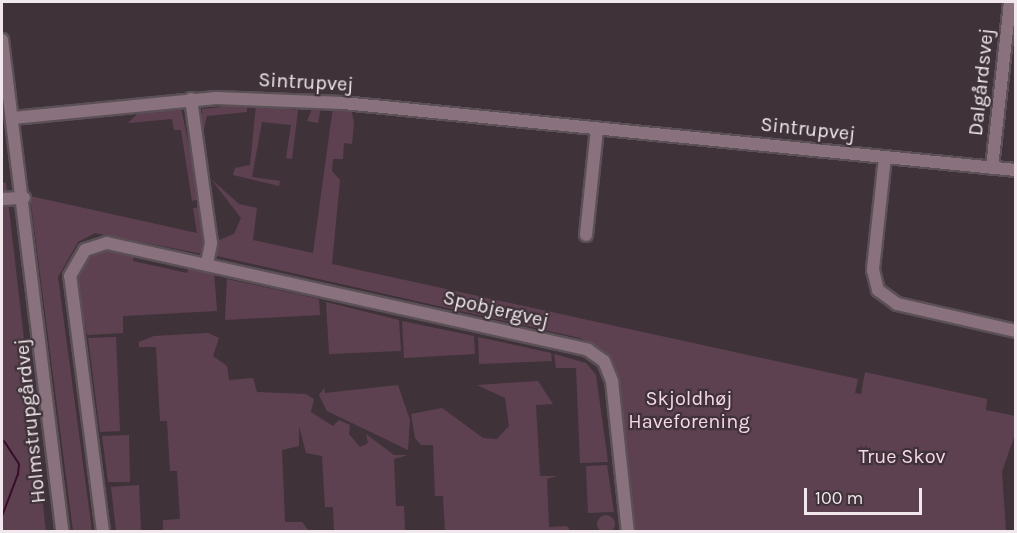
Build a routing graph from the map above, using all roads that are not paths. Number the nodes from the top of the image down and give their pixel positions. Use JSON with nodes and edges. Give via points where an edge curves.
{"nodes":[{"id":1,"x":1010,"y":2,"type":"edge"},
{"id":2,"x":2,"y":40,"type":"edge"},
{"id":3,"x":191,"y":99,"type":"junction"},
{"id":4,"x":13,"y":118,"type":"junction"},
{"id":5,"x":597,"y":129,"type":"junction"},
{"id":6,"x":885,"y":157,"type":"junction"},
{"id":7,"x":992,"y":168,"type":"junction"},
{"id":8,"x":1016,"y":170,"type":"edge"},
{"id":9,"x":24,"y":198,"type":"junction"},
{"id":10,"x":2,"y":199,"type":"edge"},
{"id":11,"x":586,"y":236,"type":"dead end"},
{"id":12,"x":207,"y":264,"type":"junction"},
{"id":13,"x":1016,"y":331,"type":"edge"},
{"id":14,"x":62,"y":531,"type":"edge"},
{"id":15,"x":103,"y":531,"type":"edge"},
{"id":16,"x":628,"y":531,"type":"edge"}],
"edges":[{"from":1,"to":7,"type":"street","name":"Dalgårdsvej"},
{"from":2,"to":4,"type":"street","name":"Holmstrupgårdvej"},
{"from":3,"to":4,"type":"street","name":"Sintrupvej"},
{"from":3,"to":5,"type":"street","name":"Sintrupvej","via":[[360,104]]},
{"from":3,"to":12,"type":"street","via":[[211,243]]},
{"from":4,"to":9,"type":"street","name":"Holmstrupgårdvej"},
{"from":5,"to":6,"type":"street","name":"Sintrupvej"},
{"from":5,"to":11,"type":"street"},
{"from":6,"to":7,"type":"street","name":"Sintrupvej"},
{"from":6,"to":13,"type":"street","via":[[874,258],[878,291],[897,304]]},
{"from":7,"to":8,"type":"street","name":"Sintrupvej"},
{"from":9,"to":10,"type":"street"},
{"from":9,"to":14,"type":"street","name":"Holmstrupgårdvej"},
{"from":12,"to":15,"type":"street","name":"Spobjergvej","via":[[107,243],[85,250],[73,266],[70,290]]},
{"from":12,"to":16,"type":"street","name":"Spobjergvej","via":[[596,355],[612,381]]}]}
